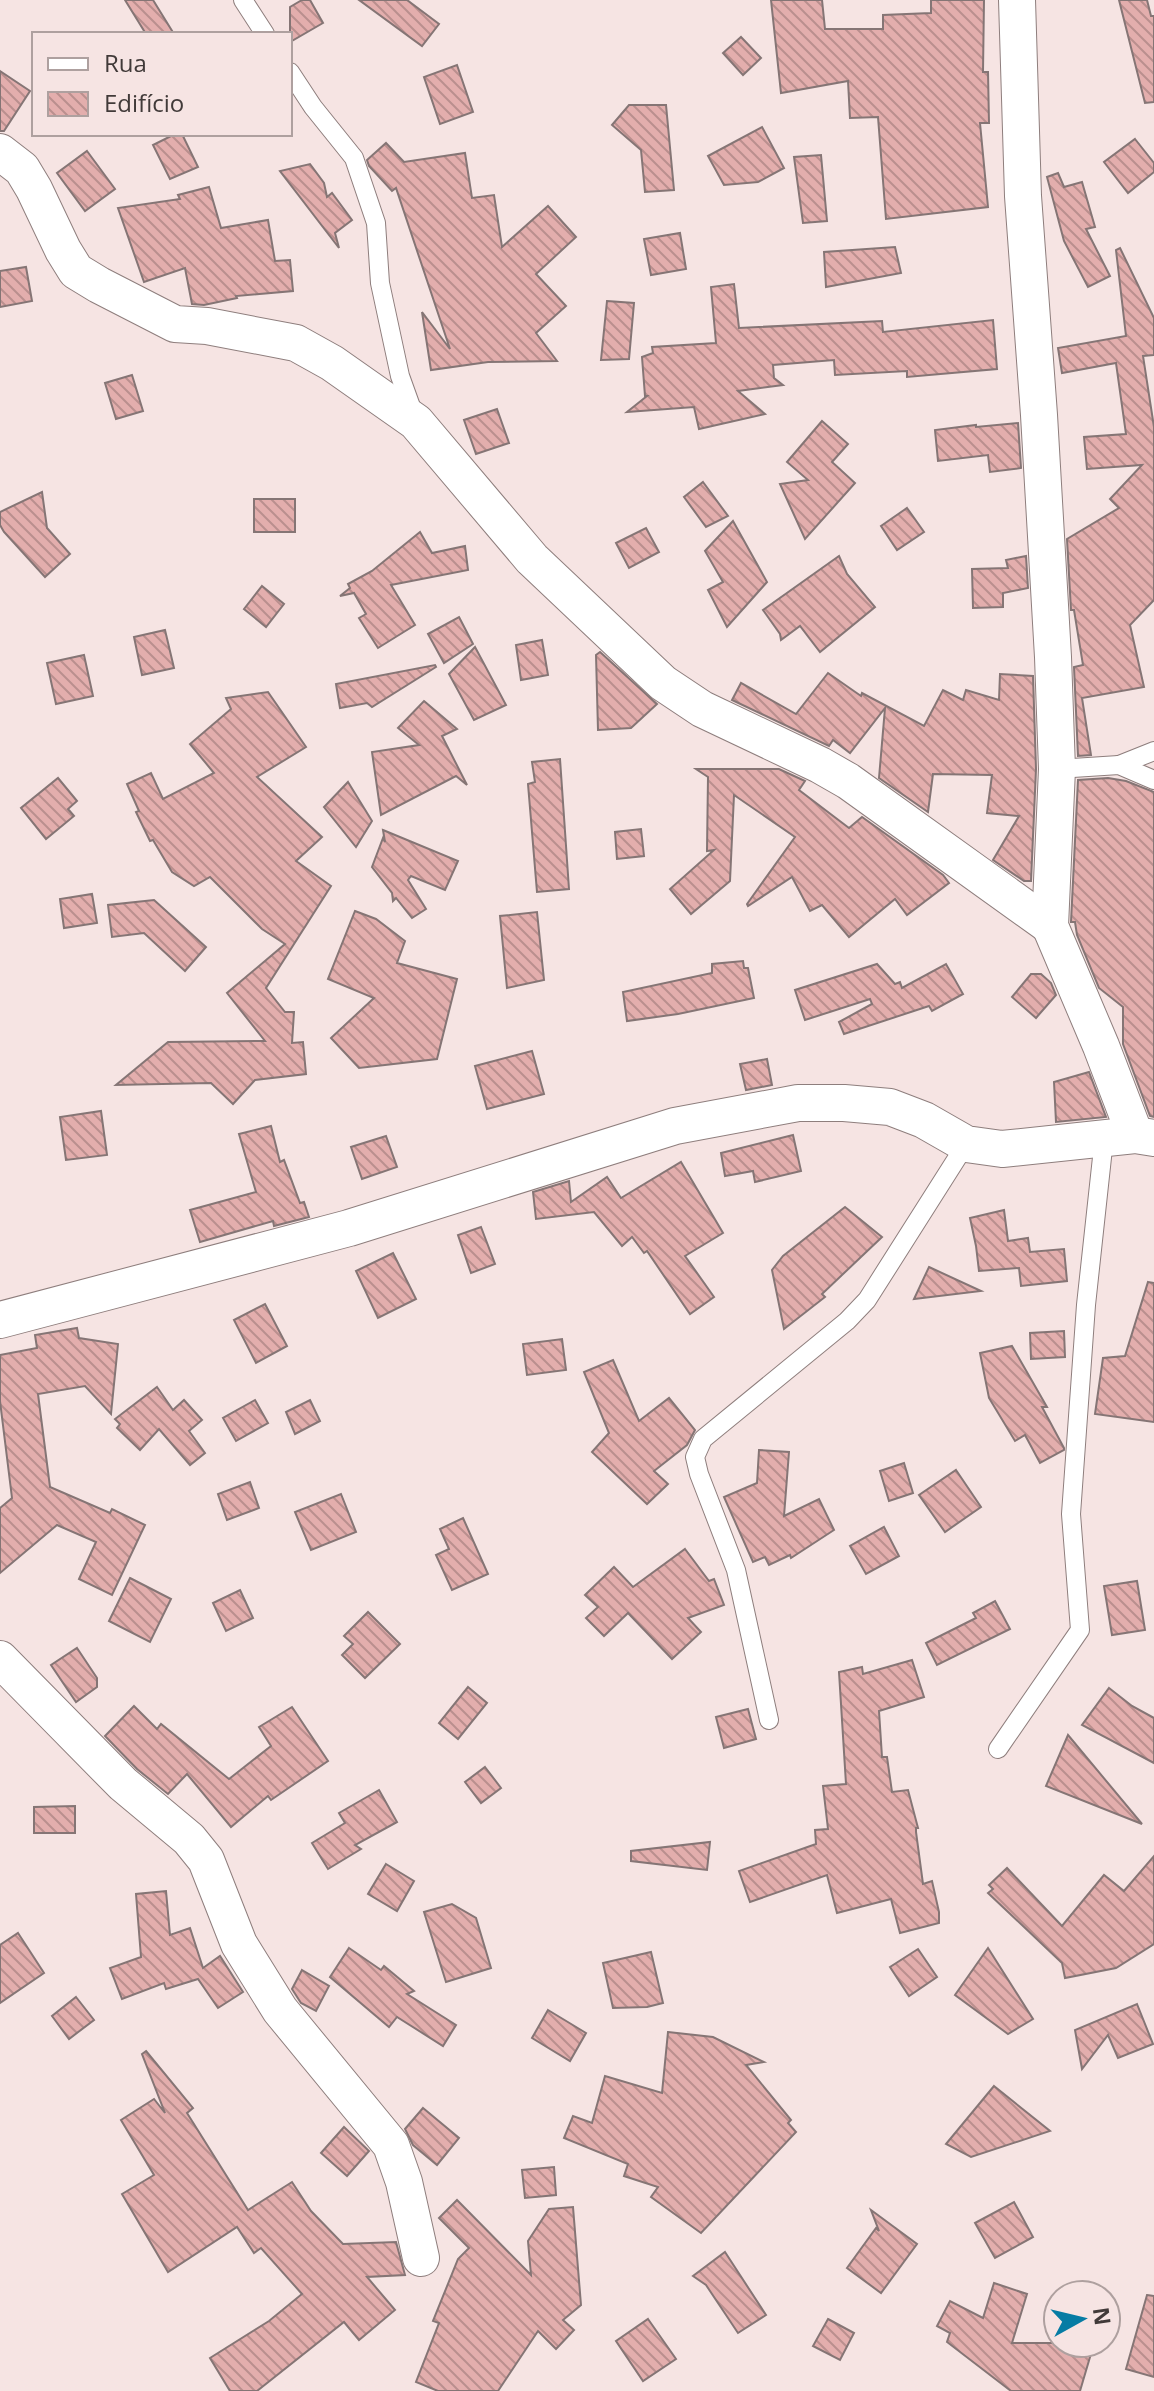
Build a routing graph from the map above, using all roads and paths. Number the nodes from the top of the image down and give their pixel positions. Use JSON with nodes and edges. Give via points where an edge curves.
{"nodes":[{"id":1,"x":243,"y":0,"type":"edge"},
{"id":2,"x":1017,"y":0,"type":"edge"},
{"id":3,"x":264,"y":32,"type":"edge"},
{"id":4,"x":292,"y":75,"type":"edge"},
{"id":5,"x":0,"y":152,"type":"edge"},
{"id":6,"x":416,"y":422,"type":"junction"},
{"id":7,"x":1154,"y":751,"type":"edge"},
{"id":8,"x":1119,"y":765,"type":"junction"},
{"id":9,"x":1057,"y":769,"type":"junction"},
{"id":10,"x":1154,"y":780,"type":"edge"},
{"id":11,"x":1050,"y":926,"type":"junction"},
{"id":12,"x":1131,"y":1137,"type":"edge"},
{"id":13,"x":966,"y":1144,"type":"junction"},
{"id":14,"x":0,"y":1320,"type":"edge"},
{"id":15,"x":0,"y":1659,"type":"edge"},
{"id":16,"x":769,"y":1720,"type":"dead end"},
{"id":17,"x":998,"y":1749,"type":"dead end"},
{"id":18,"x":421,"y":2258,"type":"dead end"}],
"edges":[{"from":1,"to":3,"type":"lane"},
{"from":2,"to":9,"type":"street","via":[[1023,196]]},
{"from":4,"to":6,"type":"lane","via":[[354,158],[376,223],[380,283]]},
{"from":5,"to":6,"type":"street","via":[[22,169],[76,271],[175,324],[296,343]]},
{"from":6,"to":11,"type":"street","via":[[532,559],[663,683],[702,709],[848,781]]},
{"from":7,"to":8,"type":"lane"},
{"from":8,"to":9,"type":"lane"},
{"from":8,"to":10,"type":"lane"},
{"from":9,"to":11,"type":"street"},
{"from":11,"to":12,"type":"street","via":[[1101,1046]]},
{"from":12,"to":13,"type":"street","via":[[1002,1149]]},
{"from":12,"to":17,"type":"lane","via":[[1086,1305],[1071,1514],[1080,1630]]},
{"from":13,"to":14,"type":"street","via":[[890,1107],[798,1103],[675,1126],[349,1228]]},
{"from":13,"to":16,"type":"lane","via":[[867,1300],[703,1439],[695,1457],[736,1570]]},
{"from":15,"to":18,"type":"street","via":[[206,1860],[239,1944],[280,2010],[391,2145]]}]}
